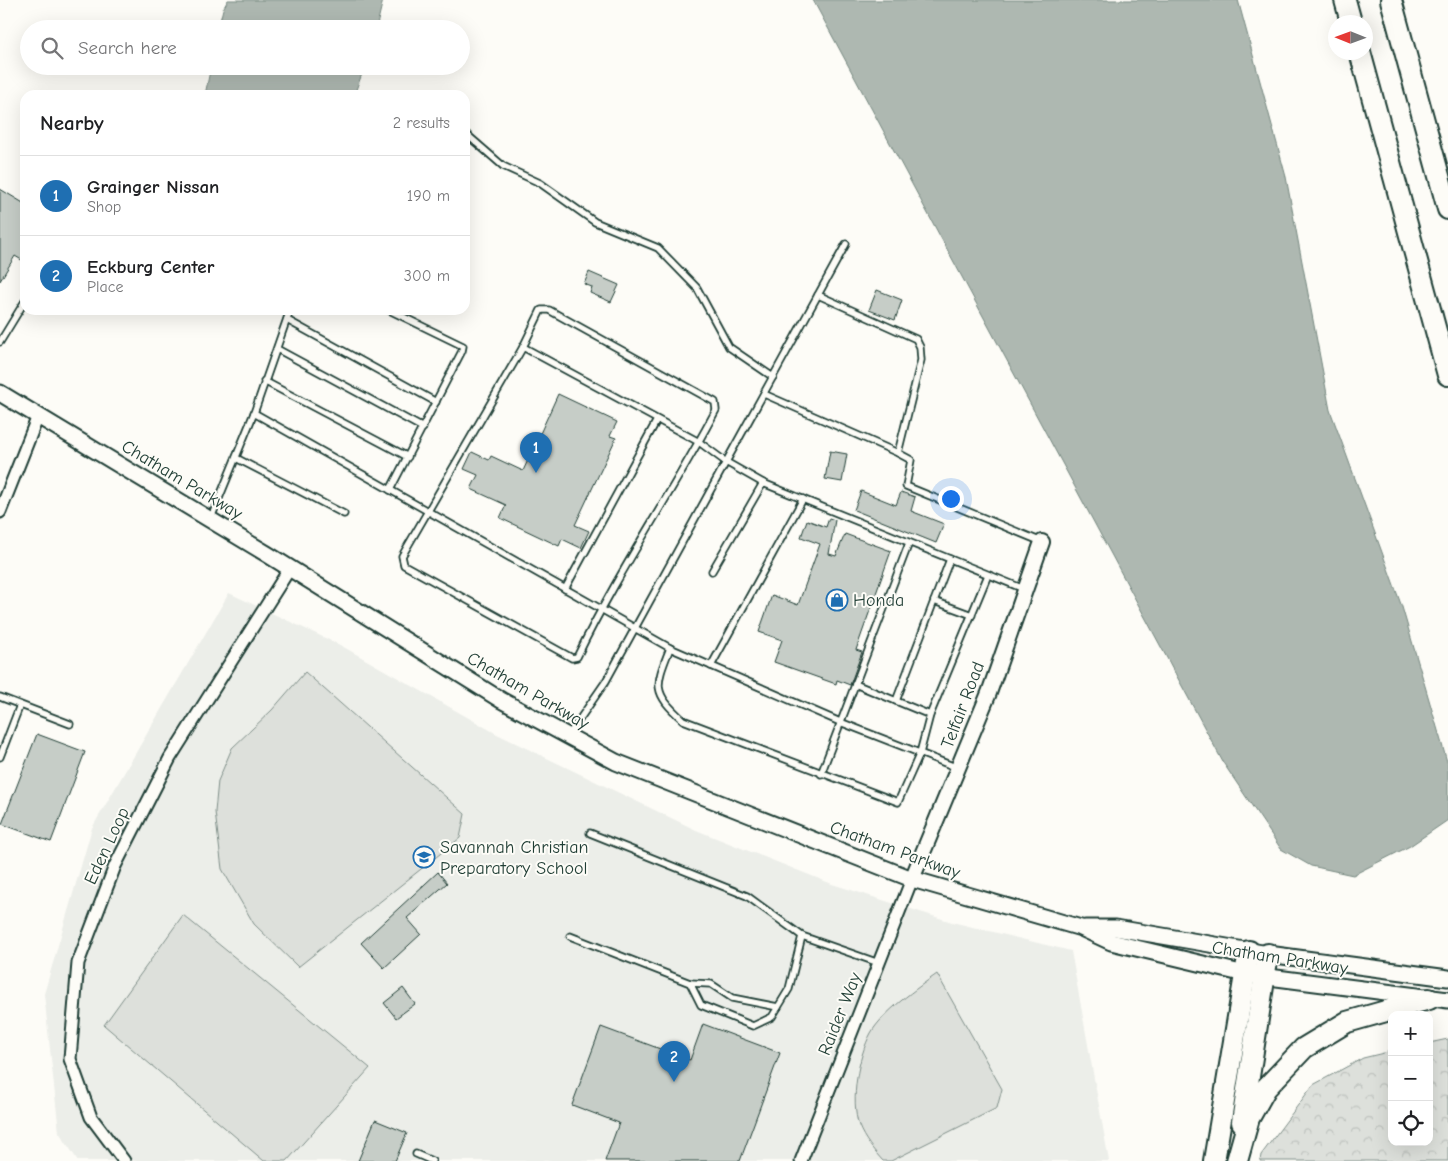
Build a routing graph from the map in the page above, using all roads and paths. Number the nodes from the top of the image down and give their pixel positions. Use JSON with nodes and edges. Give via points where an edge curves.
{"nodes":[{"id":1,"x":1345,"y":0,"type":"edge"},
{"id":2,"x":1391,"y":0,"type":"edge"},
{"id":3,"x":1349,"y":15,"type":"edge"},
{"id":4,"x":1362,"y":60,"type":"edge"},
{"id":5,"x":470,"y":137,"type":"edge"},
{"id":6,"x":1433,"y":152,"type":"junction"},
{"id":7,"x":1448,"y":193,"type":"edge"},
{"id":8,"x":1448,"y":209,"type":"edge"},
{"id":9,"x":846,"y":244,"type":"dead end"},
{"id":10,"x":818,"y":295,"type":"junction"},
{"id":11,"x":20,"y":309,"type":"edge"},
{"id":12,"x":288,"y":315,"type":"edge"},
{"id":13,"x":400,"y":315,"type":"edge"},
{"id":14,"x":287,"y":320,"type":"junction"},
{"id":15,"x":0,"y":342,"type":"edge"},
{"id":16,"x":523,"y":347,"type":"junction"},
{"id":17,"x":277,"y":349,"type":"junction"},
{"id":18,"x":1448,"y":375,"type":"edge"},
{"id":19,"x":773,"y":378,"type":"junction"},
{"id":20,"x":264,"y":381,"type":"junction"},
{"id":21,"x":0,"y":393,"type":"edge"},
{"id":22,"x":764,"y":394,"type":"junction"},
{"id":23,"x":436,"y":402,"type":"junction"},
{"id":24,"x":254,"y":413,"type":"junction"},
{"id":25,"x":38,"y":416,"type":"junction"},
{"id":26,"x":658,"y":420,"type":"junction"},
{"id":27,"x":423,"y":428,"type":"junction"},
{"id":28,"x":699,"y":442,"type":"junction"},
{"id":29,"x":898,"y":453,"type":"junction"},
{"id":30,"x":236,"y":458,"type":"junction"},
{"id":31,"x":408,"y":458,"type":"junction"},
{"id":32,"x":726,"y":462,"type":"junction"},
{"id":33,"x":763,"y":483,"type":"junction"},
{"id":34,"x":390,"y":490,"type":"junction"},
{"id":35,"x":803,"y":499,"type":"junction"},
{"id":36,"x":428,"y":511,"type":"junction"},
{"id":37,"x":0,"y":512,"type":"edge"},
{"id":38,"x":344,"y":514,"type":"dead end"},
{"id":39,"x":210,"y":520,"type":"junction"},
{"id":40,"x":1042,"y":542,"type":"joint"},
{"id":41,"x":909,"y":543,"type":"junction"},
{"id":42,"x":950,"y":559,"type":"junction"},
{"id":43,"x":290,"y":568,"type":"junction"},
{"id":44,"x":712,"y":571,"type":"dead end"},
{"id":45,"x":988,"y":575,"type":"junction"},
{"id":46,"x":565,"y":589,"type":"junction"},
{"id":47,"x":1024,"y":589,"type":"junction"},
{"id":48,"x":934,"y":601,"type":"junction"},
{"id":49,"x":600,"y":609,"type":"junction"},
{"id":50,"x":972,"y":615,"type":"junction"},
{"id":51,"x":634,"y":628,"type":"junction"},
{"id":52,"x":670,"y":648,"type":"junction"},
{"id":53,"x":711,"y":666,"type":"junction"},
{"id":54,"x":855,"y":684,"type":"junction"},
{"id":55,"x":0,"y":697,"type":"edge"},
{"id":56,"x":896,"y":700,"type":"junction"},
{"id":57,"x":20,"y":704,"type":"junction"},
{"id":58,"x":930,"y":715,"type":"junction"},
{"id":59,"x":840,"y":722,"type":"junction"},
{"id":60,"x":70,"y":724,"type":"dead end"},
{"id":61,"x":568,"y":736,"type":"junction"},
{"id":62,"x":920,"y":753,"type":"junction"},
{"id":63,"x":0,"y":757,"type":"edge"},
{"id":64,"x":958,"y":768,"type":"junction"},
{"id":65,"x":821,"y":774,"type":"junction"},
{"id":66,"x":590,"y":833,"type":"dead end"},
{"id":67,"x":912,"y":879,"type":"junction"},
{"id":68,"x":1081,"y":928,"type":"junction"},
{"id":69,"x":570,"y":936,"type":"dead end"},
{"id":70,"x":802,"y":936,"type":"junction"},
{"id":71,"x":1258,"y":952,"type":"junction"},
{"id":72,"x":879,"y":963,"type":"junction"},
{"id":73,"x":1255,"y":976,"type":"junction"},
{"id":74,"x":1448,"y":978,"type":"edge"},
{"id":75,"x":690,"y":983,"type":"junction"},
{"id":76,"x":1438,"y":1000,"type":"edge"},
{"id":77,"x":778,"y":1007,"type":"junction"},
{"id":78,"x":416,"y":1154,"type":"dead end"},
{"id":79,"x":124,"y":1161,"type":"edge"},
{"id":80,"x":432,"y":1161,"type":"edge"},
{"id":81,"x":801,"y":1161,"type":"edge"},
{"id":82,"x":1214,"y":1161,"type":"edge"},
{"id":83,"x":1236,"y":1161,"type":"edge"}],
"edges":[{"from":1,"to":3,"type":"highway"},
{"from":2,"to":6,"type":"highway"},
{"from":4,"to":18,"type":"highway"},
{"from":5,"to":19,"type":"lane","via":[[504,166],[540,183],[595,222],[658,248],[697,288],[729,347]]},
{"from":6,"to":7,"type":"highway"},
{"from":6,"to":8,"type":"highway"},
{"from":9,"to":10,"type":"lane"},
{"from":10,"to":19,"type":"lane"},
{"from":10,"to":29,"type":"lane","via":[[916,338],[921,360]]},
{"from":11,"to":15,"type":"lane"},
{"from":12,"to":14,"type":"lane"},
{"from":13,"to":23,"type":"lane","via":[[463,346]]},
{"from":14,"to":17,"type":"lane"},
{"from":14,"to":23,"type":"lane"},
{"from":16,"to":26,"type":"lane"},
{"from":16,"to":28,"type":"lane","via":[[541,310],[549,310],[715,402],[716,410]]},
{"from":16,"to":36,"type":"lane"},
{"from":17,"to":20,"type":"lane"},
{"from":17,"to":27,"type":"lane"},
{"from":19,"to":22,"type":"lane"},
{"from":20,"to":24,"type":"lane"},
{"from":20,"to":31,"type":"lane"},
{"from":21,"to":25,"type":"main road","name":"Chatham Parkway"},
{"from":22,"to":29,"type":"lane"},
{"from":22,"to":32,"type":"lane"},
{"from":23,"to":27,"type":"lane"},
{"from":24,"to":30,"type":"lane"},
{"from":24,"to":34,"type":"lane"},
{"from":25,"to":37,"type":"street"},
{"from":25,"to":39,"type":"main road","name":"Chatham Parkway"},
{"from":26,"to":28,"type":"lane"},
{"from":26,"to":46,"type":"lane"},
{"from":27,"to":31,"type":"lane"},
{"from":28,"to":32,"type":"lane"},
{"from":28,"to":49,"type":"lane"},
{"from":29,"to":40,"type":"lane","via":[[911,460],[906,486]]},
{"from":30,"to":38,"type":"lane"},
{"from":30,"to":39,"type":"lane"},
{"from":31,"to":34,"type":"lane"},
{"from":32,"to":33,"type":"lane"},
{"from":32,"to":51,"type":"lane"},
{"from":33,"to":35,"type":"lane"},
{"from":33,"to":44,"type":"lane"},
{"from":34,"to":36,"type":"lane"},
{"from":35,"to":41,"type":"lane"},
{"from":35,"to":53,"type":"lane"},
{"from":36,"to":46,"type":"lane"},
{"from":36,"to":49,"type":"lane","via":[[402,556],[404,564],[568,658],[577,656]]},
{"from":39,"to":43,"type":"main road","name":"Chatham Parkway"},
{"from":40,"to":47,"type":"street","name":"Telfair Road"},
{"from":41,"to":42,"type":"lane"},
{"from":41,"to":54,"type":"lane"},
{"from":42,"to":45,"type":"lane"},
{"from":42,"to":48,"type":"lane"},
{"from":43,"to":61,"type":"main road","name":"Chatham Parkway","via":[[501,700]]},
{"from":43,"to":79,"type":"street","name":"Eden Loop","via":[[170,758],[115,866],[78,964],[70,1058],[91,1117]]},
{"from":45,"to":47,"type":"lane"},
{"from":45,"to":50,"type":"lane"},
{"from":46,"to":49,"type":"lane"},
{"from":47,"to":64,"type":"street","name":"Telfair Road","via":[[989,694]]},
{"from":48,"to":50,"type":"lane"},
{"from":48,"to":56,"type":"lane"},
{"from":49,"to":51,"type":"lane"},
{"from":50,"to":58,"type":"lane"},
{"from":51,"to":52,"type":"lane"},
{"from":51,"to":61,"type":"lane","via":[[606,681]]},
{"from":52,"to":53,"type":"lane"},
{"from":52,"to":65,"type":"lane","via":[[658,678],[663,702],[683,720]]},
{"from":53,"to":59,"type":"lane"},
{"from":54,"to":56,"type":"lane"},
{"from":54,"to":59,"type":"lane"},
{"from":55,"to":57,"type":"lane"},
{"from":56,"to":58,"type":"lane"},
{"from":57,"to":60,"type":"lane"},
{"from":57,"to":63,"type":"lane"},
{"from":58,"to":62,"type":"lane"},
{"from":59,"to":62,"type":"lane"},
{"from":59,"to":65,"type":"lane"},
{"from":61,"to":67,"type":"main road","name":"Chatham Parkway","via":[[616,762]]},
{"from":62,"to":64,"type":"lane"},
{"from":62,"to":65,"type":"lane","via":[[898,802]]},
{"from":64,"to":67,"type":"street","name":"Telfair Road"},
{"from":66,"to":70,"type":"lane","via":[[747,896]]},
{"from":67,"to":68,"type":"main road","name":"Chatham Parkway"},
{"from":67,"to":72,"type":"street","name":"Raider Way"},
{"from":68,"to":71,"type":"main road","name":"Chatham Parkway","via":[[1116,928]]},
{"from":68,"to":73,"type":"main road","name":"Chatham Parkway","via":[[1111,942]]},
{"from":69,"to":75,"type":"lane"},
{"from":70,"to":72,"type":"lane"},
{"from":70,"to":77,"type":"lane","via":[[789,989]]},
{"from":71,"to":73,"type":"highway"},
{"from":71,"to":74,"type":"main road","name":"Chatham Parkway"},
{"from":72,"to":81,"type":"street","name":"Raider Way"},
{"from":73,"to":76,"type":"main road","name":"Chatham Parkway"},
{"from":73,"to":82,"type":"highway"},
{"from":73,"to":83,"type":"highway"},
{"from":75,"to":77,"type":"lane","via":[[711,984],[732,998]]},
{"from":75,"to":77,"type":"lane","via":[[701,1004],[753,1026],[772,1017]]},
{"from":76,"to":83,"type":"highway","via":[[1347,1022],[1304,1048],[1266,1088],[1249,1118]]},
{"from":78,"to":80,"type":"lane"}]}
